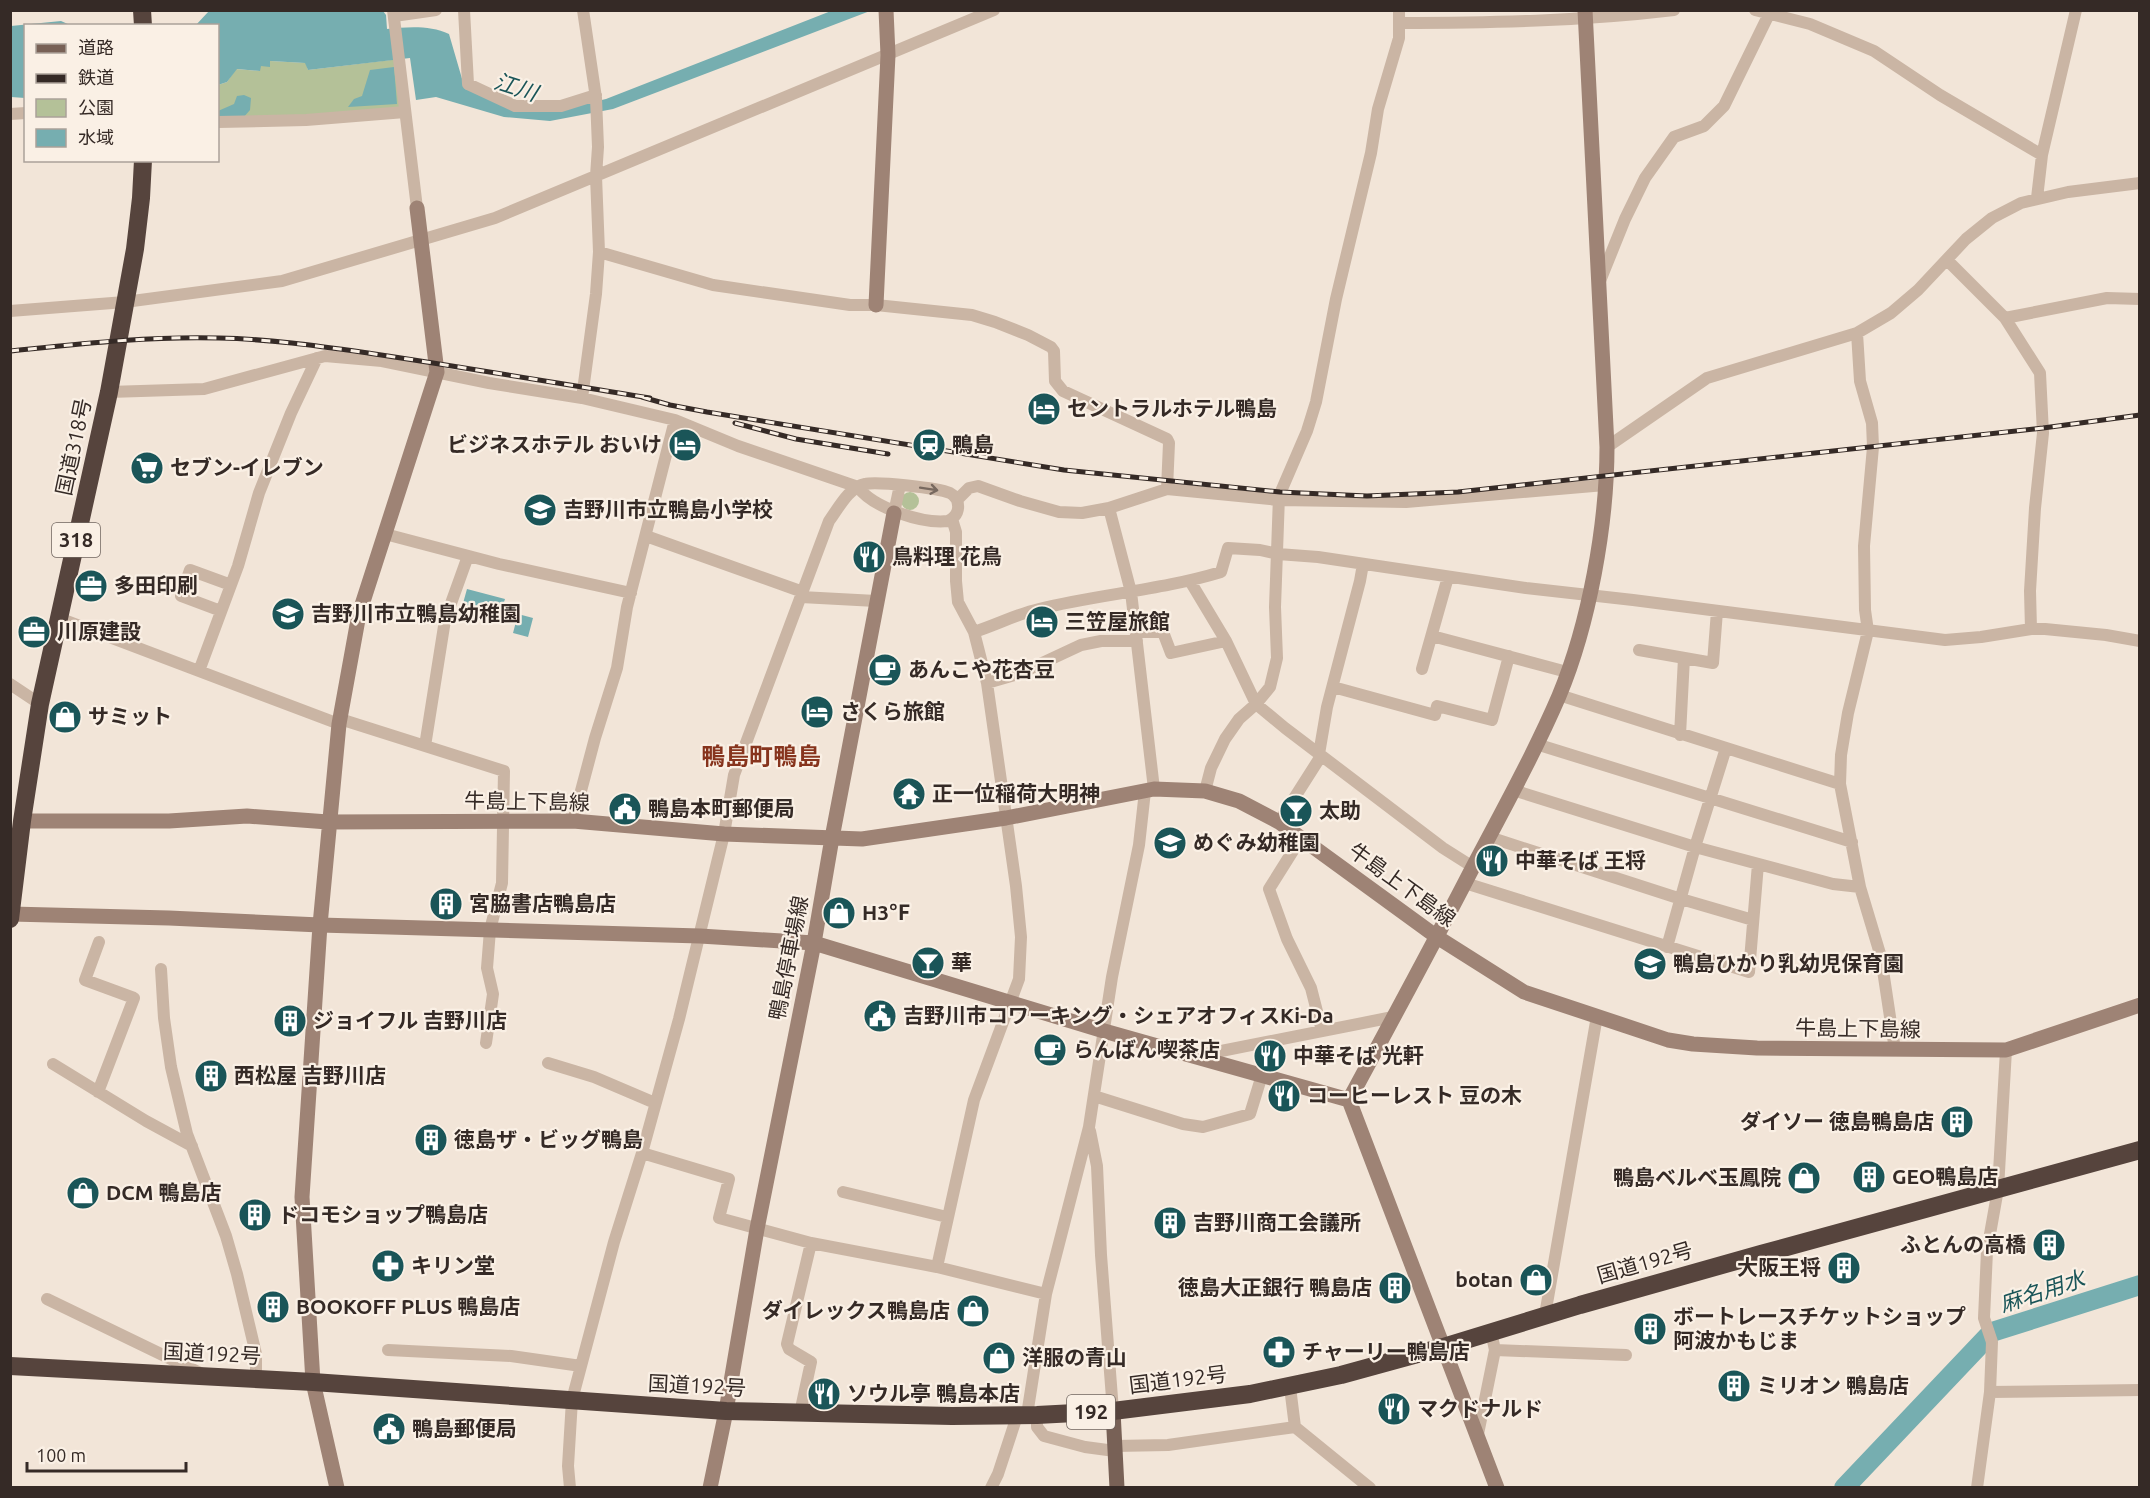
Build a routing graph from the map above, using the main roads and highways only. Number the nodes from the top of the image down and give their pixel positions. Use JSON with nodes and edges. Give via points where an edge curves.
{"nodes":[{"id":1,"x":144,"y":162,"type":"edge"},
{"id":2,"x":16,"y":821,"type":"edge"},
{"id":3,"x":12,"y":883,"type":"edge"},
{"id":4,"x":11,"y":914,"type":"edge"},
{"id":5,"x":10,"y":919,"type":"edge"},
{"id":6,"x":2139,"y":1150,"type":"edge"},
{"id":7,"x":10,"y":1366,"type":"edge"},
{"id":8,"x":1113,"y":1411,"type":"junction"},
{"id":9,"x":1117,"y":1488,"type":"edge"}],
"edges":[{"from":1,"to":2,"type":"highway","name":"国道318号","number":"318","via":[[139,219],[109,392]]},
{"from":2,"to":3,"type":"highway","name":"国道318号","number":"318"},
{"from":3,"to":4,"type":"highway","name":"国道318号","number":"318"},
{"from":4,"to":5,"type":"highway","name":"国道318号","number":"318"},
{"from":6,"to":8,"type":"highway","name":"国道192号","number":"192","via":[[1290,1387]]},
{"from":7,"to":8,"type":"highway","name":"国道192号","number":"192","via":[[313,1382],[726,1411],[1027,1415]]},
{"from":8,"to":9,"type":"main road"}]}
